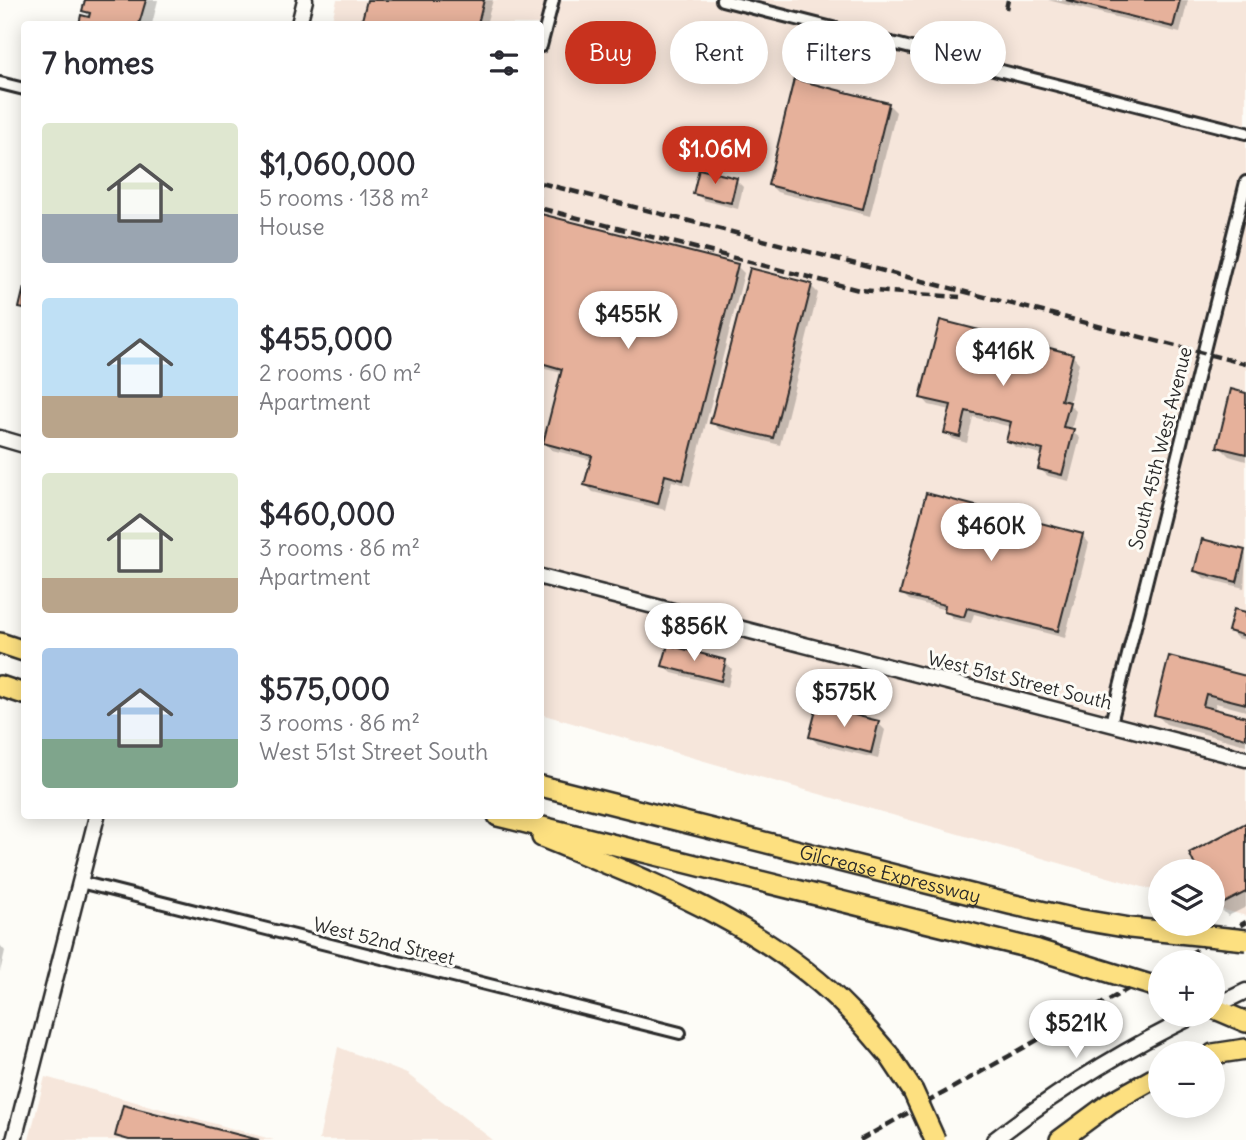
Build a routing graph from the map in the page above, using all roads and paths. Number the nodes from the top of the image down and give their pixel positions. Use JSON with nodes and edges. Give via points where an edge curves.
{"nodes":[{"id":1,"x":305,"y":0,"type":"edge"},
{"id":2,"x":553,"y":0,"type":"edge"},
{"id":3,"x":722,"y":0,"type":"edge"},
{"id":4,"x":300,"y":21,"type":"edge"},
{"id":5,"x":544,"y":34,"type":"edge"},
{"id":6,"x":0,"y":83,"type":"edge"},
{"id":7,"x":21,"y":88,"type":"edge"},
{"id":8,"x":1246,"y":133,"type":"edge"},
{"id":9,"x":1246,"y":182,"type":"edge"},
{"id":10,"x":0,"y":438,"type":"edge"},
{"id":11,"x":21,"y":444,"type":"edge"},
{"id":12,"x":544,"y":578,"type":"edge"},
{"id":13,"x":0,"y":643,"type":"edge"},
{"id":14,"x":21,"y":650,"type":"edge"},
{"id":15,"x":0,"y":686,"type":"edge"},
{"id":16,"x":21,"y":693,"type":"edge"},
{"id":17,"x":1111,"y":723,"type":"junction"},
{"id":18,"x":1246,"y":759,"type":"edge"},
{"id":19,"x":544,"y":787,"type":"edge"},
{"id":20,"x":96,"y":819,"type":"edge"},
{"id":21,"x":498,"y":819,"type":"edge"},
{"id":22,"x":510,"y":819,"type":"edge"},
{"id":23,"x":80,"y":882,"type":"junction"},
{"id":24,"x":1246,"y":940,"type":"edge"},
{"id":25,"x":1148,"y":984,"type":"edge"},
{"id":26,"x":1246,"y":991,"type":"edge"},
{"id":27,"x":1225,"y":1001,"type":"edge"},
{"id":28,"x":1225,"y":1012,"type":"edge"},
{"id":29,"x":1246,"y":1022,"type":"edge"},
{"id":30,"x":1171,"y":1027,"type":"edge"},
{"id":31,"x":681,"y":1033,"type":"dead end"},
{"id":32,"x":1246,"y":1049,"type":"edge"},
{"id":33,"x":1225,"y":1052,"type":"edge"},
{"id":34,"x":1148,"y":1081,"type":"edge"},
{"id":35,"x":14,"y":1140,"type":"edge"},
{"id":36,"x":935,"y":1140,"type":"edge"},
{"id":37,"x":994,"y":1140,"type":"edge"},
{"id":38,"x":1059,"y":1140,"type":"edge"}],
"edges":[{"from":1,"to":4,"type":"street"},
{"from":2,"to":5,"type":"street"},
{"from":3,"to":8,"type":"street"},
{"from":6,"to":7,"type":"street"},
{"from":9,"to":17,"type":"street","name":"South 45th West Avenue"},
{"from":10,"to":11,"type":"street"},
{"from":12,"to":17,"type":"street","name":"West 51st Street South"},
{"from":13,"to":14,"type":"highway"},
{"from":15,"to":16,"type":"highway"},
{"from":17,"to":18,"type":"street","name":"West 51st Street South"},
{"from":19,"to":24,"type":"highway","name":"Gilcrease Expressway","bridge":true,"via":[[1071,918]]},
{"from":20,"to":23,"type":"street"},
{"from":21,"to":36,"type":"highway","bridge":true,"via":[[674,892],[753,935],[801,969],[849,1010],[889,1055],[913,1091]]},
{"from":22,"to":25,"type":"highway","name":"Gilcrease Expressway","bridge":true,"via":[[1038,950]]},
{"from":23,"to":31,"type":"street","name":"West 52nd Street"},
{"from":23,"to":35,"type":"street"},
{"from":26,"to":27,"type":"street"},
{"from":28,"to":29,"type":"highway"},
{"from":30,"to":37,"type":"street","via":[[1098,1067]]},
{"from":32,"to":33,"type":"highway"},
{"from":34,"to":38,"type":"highway"}]}
